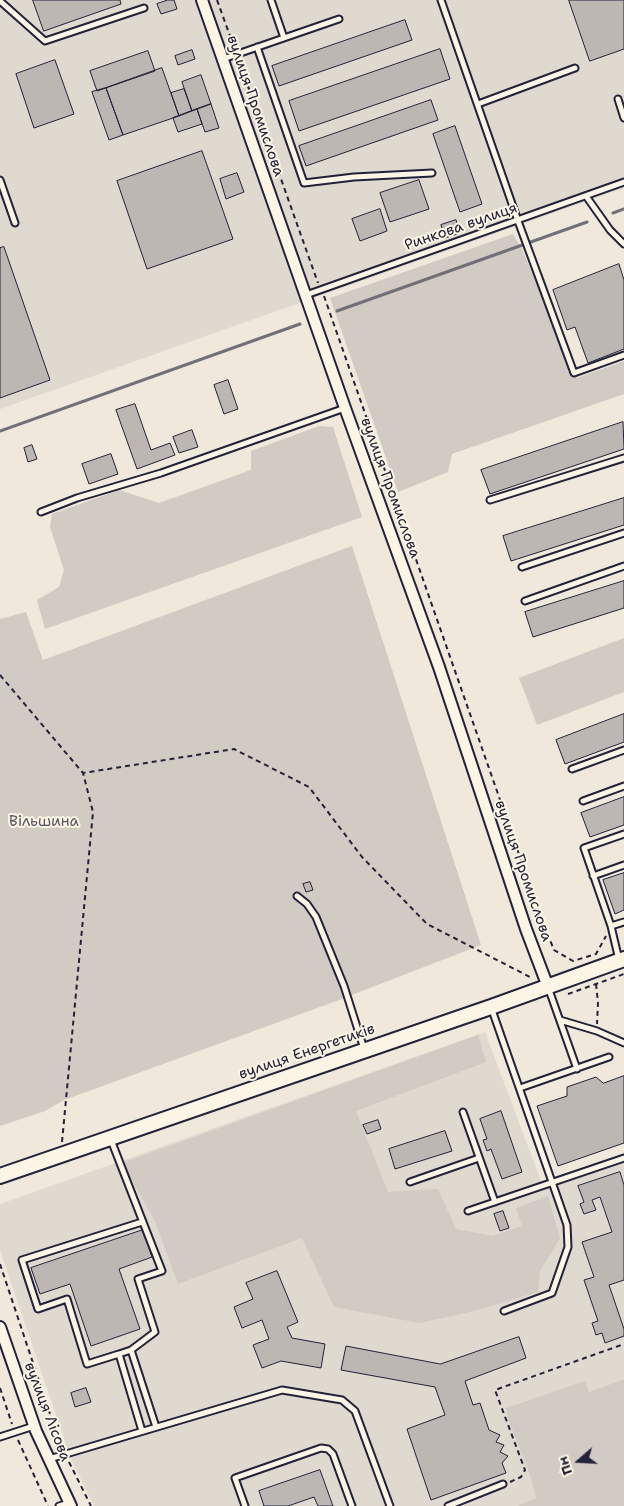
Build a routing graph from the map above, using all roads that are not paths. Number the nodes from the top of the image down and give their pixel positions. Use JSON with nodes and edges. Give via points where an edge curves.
{"nodes":[{"id":1,"x":202,"y":0,"type":"edge"},
{"id":2,"x":271,"y":0,"type":"edge"},
{"id":3,"x":441,"y":0,"type":"edge"},
{"id":4,"x":0,"y":1,"type":"edge"},
{"id":5,"x":144,"y":8,"type":"dead end"},
{"id":6,"x":339,"y":19,"type":"dead end"},
{"id":7,"x":284,"y":38,"type":"junction"},
{"id":8,"x":257,"y":47,"type":"junction"},
{"id":9,"x":223,"y":59,"type":"junction"},
{"id":10,"x":575,"y":68,"type":"dead end"},
{"id":11,"x":618,"y":99,"type":"dead end"},
{"id":12,"x":478,"y":104,"type":"junction"},
{"id":13,"x":624,"y":118,"type":"edge"},
{"id":14,"x":432,"y":173,"type":"dead end"},
{"id":15,"x":0,"y":180,"type":"edge"},
{"id":16,"x":624,"y":182,"type":"edge"},
{"id":17,"x":586,"y":196,"type":"junction"},
{"id":18,"x":518,"y":221,"type":"junction"},
{"id":19,"x":15,"y":223,"type":"dead end"},
{"id":20,"x":624,"y":244,"type":"edge"},
{"id":21,"x":306,"y":295,"type":"junction"},
{"id":22,"x":624,"y":355,"type":"edge"},
{"id":23,"x":345,"y":408,"type":"junction"},
{"id":24,"x":624,"y":458,"type":"edge"},
{"id":25,"x":490,"y":500,"type":"dead end"},
{"id":26,"x":41,"y":512,"type":"dead end"},
{"id":27,"x":624,"y":533,"type":"edge"},
{"id":28,"x":624,"y":566,"type":"edge"},
{"id":29,"x":522,"y":567,"type":"dead end"},
{"id":30,"x":525,"y":600,"type":"dead end"},
{"id":31,"x":624,"y":750,"type":"edge"},
{"id":32,"x":572,"y":769,"type":"dead end"},
{"id":33,"x":624,"y":786,"type":"edge"},
{"id":34,"x":583,"y":802,"type":"dead end"},
{"id":35,"x":624,"y":834,"type":"edge"},
{"id":36,"x":624,"y":865,"type":"edge"},
{"id":37,"x":593,"y":876,"type":"junction"},
{"id":38,"x":298,"y":896,"type":"dead end"},
{"id":39,"x":624,"y":922,"type":"edge"},
{"id":40,"x":611,"y":926,"type":"junction"},
{"id":41,"x":622,"y":960,"type":"edge"},
{"id":42,"x":548,"y":987,"type":"junction"},
{"id":43,"x":491,"y":1007,"type":"junction"},
{"id":44,"x":560,"y":1020,"type":"junction"},
{"id":45,"x":624,"y":1043,"type":"edge"},
{"id":46,"x":364,"y":1050,"type":"junction"},
{"id":47,"x":609,"y":1057,"type":"dead end"},
{"id":48,"x":577,"y":1069,"type":"junction"},
{"id":49,"x":520,"y":1088,"type":"junction"},
{"id":50,"x":463,"y":1112,"type":"dead end"},
{"id":51,"x":110,"y":1137,"type":"junction"},
{"id":52,"x":479,"y":1158,"type":"junction"},
{"id":53,"x":624,"y":1158,"type":"edge"},
{"id":54,"x":0,"y":1176,"type":"edge"},
{"id":55,"x":410,"y":1182,"type":"dead end"},
{"id":56,"x":552,"y":1182,"type":"junction"},
{"id":57,"x":495,"y":1202,"type":"junction"},
{"id":58,"x":468,"y":1211,"type":"dead end"},
{"id":59,"x":142,"y":1222,"type":"junction"},
{"id":60,"x":504,"y":1310,"type":"dead end"},
{"id":61,"x":0,"y":1327,"type":"edge"},
{"id":62,"x":132,"y":1350,"type":"junction"},
{"id":63,"x":119,"y":1354,"type":"junction"},
{"id":64,"x":34,"y":1426,"type":"junction"},
{"id":65,"x":156,"y":1427,"type":"junction"},
{"id":66,"x":142,"y":1431,"type":"junction"},
{"id":67,"x":0,"y":1436,"type":"edge"},
{"id":68,"x":48,"y":1459,"type":"junction"},
{"id":69,"x":503,"y":1484,"type":"road end"},
{"id":70,"x":66,"y":1505,"type":"edge"},
{"id":71,"x":245,"y":1506,"type":"edge"},
{"id":72,"x":352,"y":1506,"type":"edge"},
{"id":73,"x":390,"y":1506,"type":"edge"},
{"id":74,"x":448,"y":1506,"type":"edge"}],
"edges":[{"from":1,"to":9,"type":"street","name":"вулиця Промислова"},
{"from":2,"to":7,"type":"lane"},
{"from":3,"to":12,"type":"lane"},
{"from":4,"to":5,"type":"lane","via":[[45,41]]},
{"from":6,"to":7,"type":"lane"},
{"from":7,"to":8,"type":"lane"},
{"from":8,"to":9,"type":"lane"},
{"from":8,"to":14,"type":"lane","via":[[304,183]]},
{"from":9,"to":21,"type":"street","name":"вулиця Промислова"},
{"from":10,"to":12,"type":"lane"},
{"from":11,"to":13,"type":"lane"},
{"from":12,"to":18,"type":"lane"},
{"from":15,"to":19,"type":"lane"},
{"from":16,"to":17,"type":"lane","name":"Ринкова вулиця"},
{"from":17,"to":18,"type":"lane","name":"Ринкова вулиця"},
{"from":17,"to":20,"type":"lane"},
{"from":18,"to":21,"type":"lane","name":"Ринкова вулиця"},
{"from":18,"to":22,"type":"lane","via":[[574,373]]},
{"from":21,"to":23,"type":"street","name":"вулиця Промислова"},
{"from":23,"to":26,"type":"lane"},
{"from":23,"to":42,"type":"street","name":"вулиця Промислова","via":[[439,667]]},
{"from":24,"to":25,"type":"lane"},
{"from":27,"to":29,"type":"lane"},
{"from":28,"to":30,"type":"lane"},
{"from":31,"to":32,"type":"lane"},
{"from":33,"to":34,"type":"lane"},
{"from":35,"to":37,"type":"lane","via":[[584,848]]},
{"from":36,"to":37,"type":"lane"},
{"from":37,"to":40,"type":"lane"},
{"from":38,"to":46,"type":"lane","via":[[316,917],[344,986]]},
{"from":39,"to":40,"type":"lane"},
{"from":40,"to":41,"type":"lane"},
{"from":41,"to":42,"type":"main road","name":"вулиця Енергетиків"},
{"from":42,"to":43,"type":"main road","name":"вулиця Енергетиків"},
{"from":42,"to":44,"type":"lane"},
{"from":43,"to":46,"type":"main road","name":"вулиця Енергетиків"},
{"from":43,"to":49,"type":"lane"},
{"from":44,"to":45,"type":"lane"},
{"from":44,"to":48,"type":"lane"},
{"from":46,"to":51,"type":"main road","name":"вулиця Енергетиків"},
{"from":47,"to":48,"type":"lane"},
{"from":48,"to":49,"type":"lane"},
{"from":49,"to":56,"type":"lane"},
{"from":50,"to":52,"type":"lane"},
{"from":51,"to":54,"type":"main road","name":"вулиця Енергетиків"},
{"from":51,"to":59,"type":"lane"},
{"from":52,"to":55,"type":"lane"},
{"from":52,"to":57,"type":"lane"},
{"from":53,"to":56,"type":"lane"},
{"from":56,"to":57,"type":"lane"},
{"from":56,"to":60,"type":"lane","via":[[567,1225],[568,1247],[552,1293]]},
{"from":57,"to":58,"type":"lane"},
{"from":59,"to":62,"type":"lane","via":[[162,1271],[138,1280],[156,1332]]},
{"from":59,"to":63,"type":"lane","via":[[22,1260],[38,1308],[67,1299],[87,1364]]},
{"from":61,"to":64,"type":"street","name":"вулиця Лісова"},
{"from":62,"to":63,"type":"lane"},
{"from":62,"to":65,"type":"lane"},
{"from":63,"to":66,"type":"lane"},
{"from":64,"to":67,"type":"lane"},
{"from":64,"to":68,"type":"street","name":"вулиця Лісова"},
{"from":65,"to":66,"type":"lane"},
{"from":65,"to":73,"type":"lane","via":[[282,1390],[342,1400],[355,1411]]},
{"from":66,"to":68,"type":"lane"},
{"from":68,"to":70,"type":"street","name":"вулиця Лісова"},
{"from":69,"to":74,"type":"lane"},
{"from":71,"to":72,"type":"lane","via":[[235,1478],[321,1448],[333,1454]]}]}
